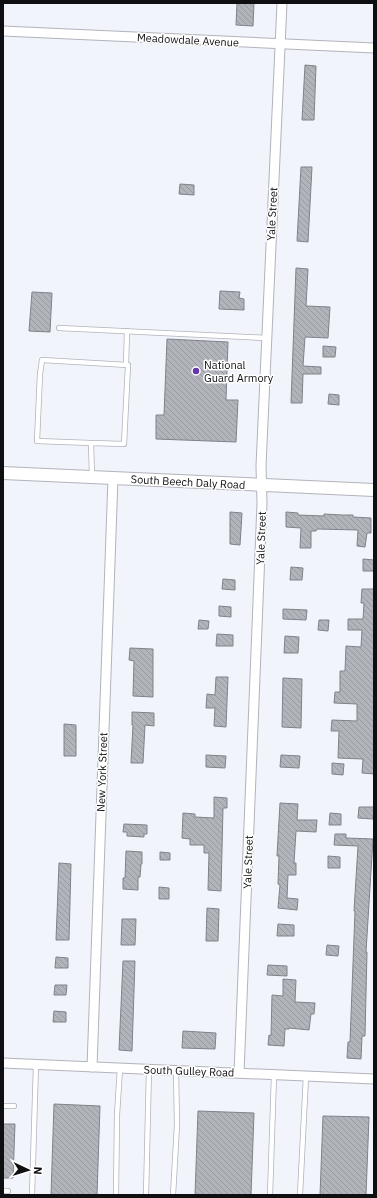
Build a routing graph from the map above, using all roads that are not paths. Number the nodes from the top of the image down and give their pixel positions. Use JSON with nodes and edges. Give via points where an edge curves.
{"nodes":[{"id":1,"x":282,"y":3,"type":"edge"},
{"id":2,"x":3,"y":31,"type":"edge"},
{"id":3,"x":280,"y":45,"type":"junction"},
{"id":4,"x":374,"y":48,"type":"edge"},
{"id":5,"x":59,"y":328,"type":"dead end"},
{"id":6,"x":128,"y":331,"type":"junction"},
{"id":7,"x":266,"y":338,"type":"junction"},
{"id":8,"x":126,"y":365,"type":"junction"},
{"id":9,"x":91,"y":443,"type":"junction"},
{"id":10,"x":3,"y":473,"type":"edge"},
{"id":11,"x":92,"y":477,"type":"junction"},
{"id":12,"x":113,"y":478,"type":"junction"},
{"id":13,"x":262,"y":485,"type":"junction"},
{"id":14,"x":374,"y":490,"type":"edge"},
{"id":15,"x":3,"y":1063,"type":"edge"},
{"id":16,"x":36,"y":1064,"type":"junction"},
{"id":17,"x":92,"y":1067,"type":"junction"},
{"id":18,"x":120,"y":1068,"type":"junction"},
{"id":19,"x":149,"y":1069,"type":"junction"},
{"id":20,"x":176,"y":1070,"type":"junction"},
{"id":21,"x":239,"y":1073,"type":"junction"},
{"id":22,"x":274,"y":1074,"type":"junction"},
{"id":23,"x":306,"y":1076,"type":"junction"},
{"id":24,"x":374,"y":1079,"type":"edge"},
{"id":25,"x":3,"y":1106,"type":"edge"},
{"id":26,"x":14,"y":1106,"type":"dead end"},
{"id":27,"x":32,"y":1195,"type":"edge"},
{"id":28,"x":116,"y":1195,"type":"edge"},
{"id":29,"x":146,"y":1195,"type":"edge"},
{"id":30,"x":173,"y":1195,"type":"edge"},
{"id":31,"x":270,"y":1195,"type":"edge"},
{"id":32,"x":300,"y":1195,"type":"edge"}],
"edges":[{"from":1,"to":3,"type":"street","name":"Yale Street"},
{"from":2,"to":3,"type":"street","name":"Meadowdale Avenue"},
{"from":3,"to":4,"type":"street","name":"Meadowdale Avenue"},
{"from":3,"to":7,"type":"street","name":"Yale Street"},
{"from":5,"to":6,"type":"lane"},
{"from":6,"to":7,"type":"lane"},
{"from":6,"to":8,"type":"lane"},
{"from":7,"to":13,"type":"street","name":"Yale Street"},
{"from":8,"to":9,"type":"lane","via":[[124,444]]},
{"from":8,"to":9,"type":"lane","via":[[42,360],[37,440]]},
{"from":9,"to":11,"type":"lane"},
{"from":10,"to":11,"type":"main road","name":"South Beech Daly Road"},
{"from":11,"to":12,"type":"main road","name":"South Beech Daly Road"},
{"from":12,"to":13,"type":"main road","name":"South Beech Daly Road"},
{"from":12,"to":17,"type":"street","name":"New York Street"},
{"from":13,"to":14,"type":"main road","name":"South Beech Daly Road"},
{"from":13,"to":21,"type":"street","name":"Yale Street"},
{"from":15,"to":16,"type":"street","name":"South Gulley Road"},
{"from":16,"to":17,"type":"street","name":"South Gulley Road"},
{"from":16,"to":27,"type":"lane"},
{"from":17,"to":18,"type":"street","name":"South Gulley Road"},
{"from":18,"to":19,"type":"street","name":"South Gulley Road"},
{"from":18,"to":28,"type":"lane"},
{"from":19,"to":20,"type":"street","name":"South Gulley Road"},
{"from":19,"to":29,"type":"lane"},
{"from":20,"to":21,"type":"street","name":"South Gulley Road"},
{"from":20,"to":30,"type":"lane","via":[[177,1125]]},
{"from":21,"to":22,"type":"street","name":"South Gulley Road"},
{"from":22,"to":23,"type":"street","name":"South Gulley Road"},
{"from":22,"to":31,"type":"lane"},
{"from":23,"to":24,"type":"street","name":"South Gulley Road"},
{"from":23,"to":32,"type":"lane"},
{"from":25,"to":26,"type":"lane"}]}
